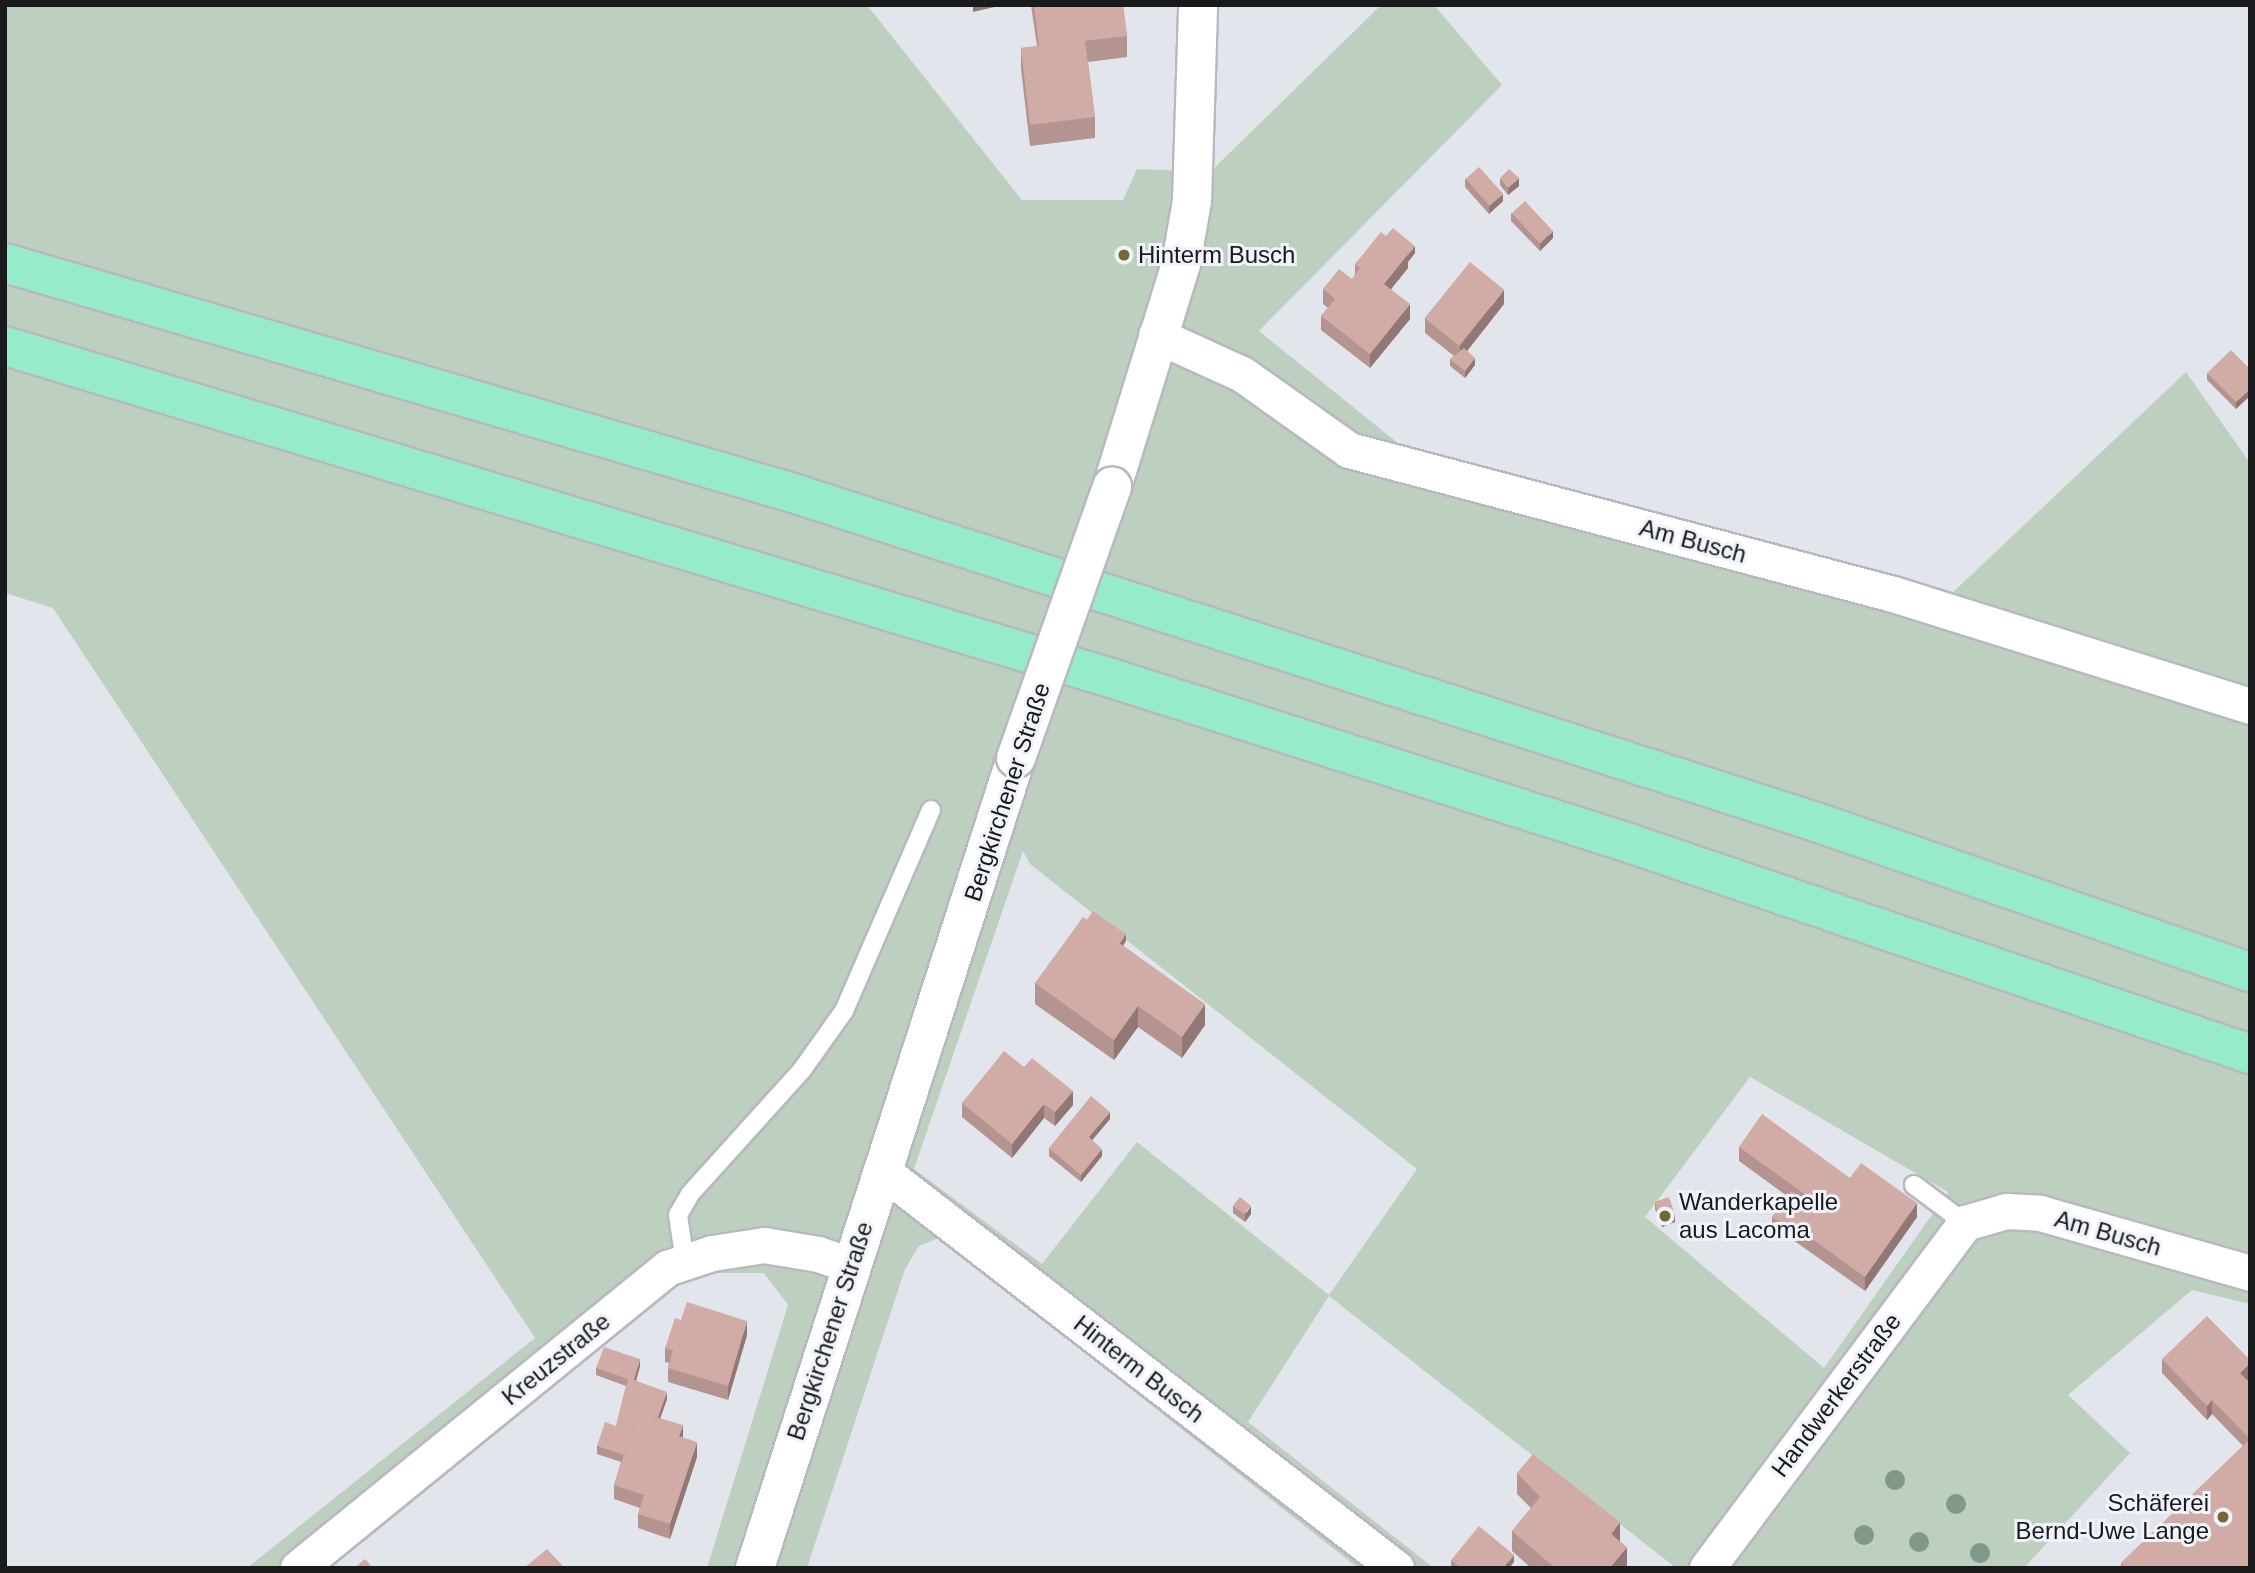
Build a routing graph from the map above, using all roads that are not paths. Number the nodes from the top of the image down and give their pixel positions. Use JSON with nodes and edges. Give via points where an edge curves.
{"nodes":[{"id":1,"x":1198,"y":5,"type":"edge"},
{"id":2,"x":5,"y":263,"type":"edge"},
{"id":3,"x":1156,"y":335,"type":"junction"},
{"id":4,"x":5,"y":346,"type":"edge"},
{"id":5,"x":2250,"y":706,"type":"edge"},
{"id":6,"x":931,"y":810,"type":"dead end"},
{"id":7,"x":2250,"y":972,"type":"edge"},
{"id":8,"x":2250,"y":1054,"type":"edge"},
{"id":9,"x":881,"y":1170,"type":"junction"},
{"id":10,"x":1914,"y":1185,"type":"dead end"},
{"id":11,"x":1965,"y":1223,"type":"junction"},
{"id":12,"x":685,"y":1262,"type":"junction"},
{"id":13,"x":850,"y":1265,"type":"junction"},
{"id":14,"x":2250,"y":1273,"type":"edge"},
{"id":15,"x":298,"y":1568,"type":"edge"},
{"id":16,"x":755,"y":1568,"type":"edge"},
{"id":17,"x":1396,"y":1568,"type":"edge"},
{"id":18,"x":1707,"y":1568,"type":"edge"}],
"edges":[{"from":1,"to":3,"type":"street","name":"Bergkirchener Straße","via":[[1192,201],[1181,264]]},
{"from":2,"to":7,"type":"highway","via":[[395,373],[806,497],[1816,822]]},
{"from":3,"to":5,"type":"street","name":"Am Busch","via":[[1242,374],[1349,450],[1893,594]]},
{"from":3,"to":9,"type":"street","name":"Bergkirchener Straße","bridge":true,"via":[[1112,486],[1016,758]]},
{"from":4,"to":8,"type":"highway","via":[[1111,678],[1642,847]]},
{"from":6,"to":12,"type":"lane","via":[[844,1011],[802,1070],[690,1194],[678,1216]]},
{"from":9,"to":13,"type":"street","name":"Bergkirchener Straße"},
{"from":9,"to":17,"type":"street","name":"Hinterm Busch"},
{"from":10,"to":11,"type":"lane"},
{"from":11,"to":14,"type":"street","name":"Am Busch","via":[[2006,1210],[2040,1213]]},
{"from":11,"to":18,"type":"street","name":"Handwerkerstraße"},
{"from":12,"to":13,"type":"street","name":"Kreuzstraße","via":[[764,1245]]},
{"from":12,"to":15,"type":"street","name":"Kreuzstraße","via":[[667,1268]]},
{"from":13,"to":16,"type":"street","name":"Bergkirchener Straße"}]}
